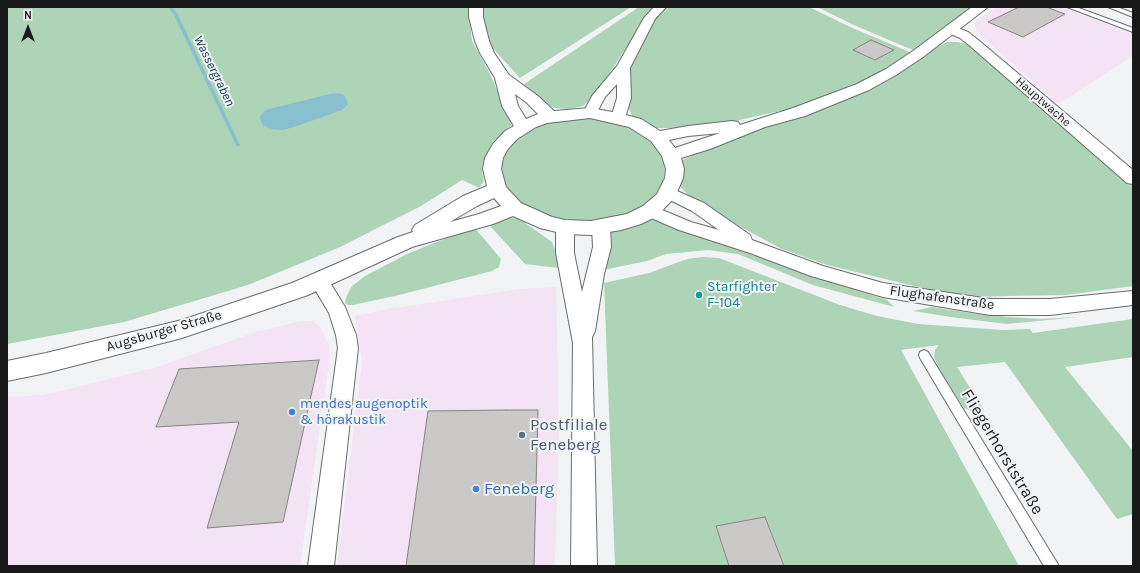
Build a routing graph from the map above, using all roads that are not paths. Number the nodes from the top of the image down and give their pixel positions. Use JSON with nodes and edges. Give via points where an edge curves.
{"nodes":[{"id":1,"x":476,"y":7,"type":"edge"},
{"id":2,"x":660,"y":7,"type":"edge"},
{"id":3,"x":981,"y":7,"type":"edge"},
{"id":4,"x":1070,"y":7,"type":"edge"},
{"id":5,"x":1088,"y":7,"type":"edge"},
{"id":6,"x":1111,"y":7,"type":"edge"},
{"id":7,"x":1133,"y":15,"type":"edge"},
{"id":8,"x":1133,"y":24,"type":"edge"},
{"id":9,"x":950,"y":29,"type":"junction"},
{"id":10,"x":1133,"y":30,"type":"edge"},
{"id":11,"x":623,"y":68,"type":"junction"},
{"id":12,"x":503,"y":78,"type":"junction"},
{"id":13,"x":590,"y":113,"type":"junction"},
{"id":14,"x":550,"y":117,"type":"junction"},
{"id":15,"x":618,"y":118,"type":"junction"},
{"id":16,"x":759,"y":123,"type":"junction"},
{"id":17,"x":523,"y":127,"type":"junction"},
{"id":18,"x":657,"y":137,"type":"junction"},
{"id":19,"x":671,"y":155,"type":"junction"},
{"id":20,"x":1133,"y":179,"type":"edge"},
{"id":21,"x":497,"y":188,"type":"junction"},
{"id":22,"x":668,"y":192,"type":"junction"},
{"id":23,"x":514,"y":208,"type":"junction"},
{"id":24,"x":650,"y":211,"type":"junction"},
{"id":25,"x":565,"y":227,"type":"junction"},
{"id":26,"x":601,"y":227,"type":"junction"},
{"id":27,"x":405,"y":242,"type":"junction"},
{"id":28,"x":756,"y":248,"type":"junction"},
{"id":29,"x":319,"y":281,"type":"junction"},
{"id":30,"x":1133,"y":298,"type":"edge"},
{"id":31,"x":583,"y":343,"type":"junction"},
{"id":32,"x":924,"y":355,"type":"dead end"},
{"id":33,"x":7,"y":370,"type":"edge"},
{"id":34,"x":322,"y":566,"type":"edge"},
{"id":35,"x":584,"y":566,"type":"edge"},
{"id":36,"x":1052,"y":566,"type":"edge"}],
"edges":[{"from":1,"to":12,"type":"street","via":[[482,41]]},
{"from":2,"to":11,"type":"street","via":[[650,18]]},
{"from":3,"to":9,"type":"street"},
{"from":4,"to":10,"type":"lane"},
{"from":5,"to":8,"type":"lane"},
{"from":6,"to":7,"type":"lane"},
{"from":9,"to":16,"type":"street","via":[[891,72],[863,87],[799,112]]},
{"from":9,"to":20,"type":"street","name":"Hauptwache","via":[[973,42]]},
{"from":11,"to":13,"type":"street","via":[[599,96]]},
{"from":11,"to":15,"type":"street","via":[[624,98]]},
{"from":12,"to":14,"type":"street","via":[[532,99]]},
{"from":12,"to":17,"type":"street","via":[[510,106]]},
{"from":13,"to":14,"type":"street"},
{"from":13,"to":15,"type":"street"},
{"from":14,"to":17,"type":"street"},
{"from":15,"to":18,"type":"street","via":[[635,123]]},
{"from":16,"to":18,"type":"street","via":[[688,130]]},
{"from":16,"to":19,"type":"street"},
{"from":17,"to":21,"type":"street","via":[[511,135],[494,158],[492,169]]},
{"from":18,"to":19,"type":"street"},
{"from":19,"to":22,"type":"street","via":[[674,174]]},
{"from":21,"to":23,"type":"street"},
{"from":21,"to":27,"type":"street","name":"Augsburger Straße","via":[[434,221]]},
{"from":22,"to":24,"type":"street"},
{"from":22,"to":28,"type":"street","name":"Flughafenstraße","via":[[698,207]]},
{"from":23,"to":25,"type":"street","via":[[534,218]]},
{"from":23,"to":27,"type":"street","name":"Augsburger Straße","via":[[486,219]]},
{"from":24,"to":26,"type":"street","via":[[621,223]]},
{"from":24,"to":28,"type":"street","name":"Flughafenstraße","via":[[685,226]]},
{"from":25,"to":26,"type":"street"},
{"from":25,"to":31,"type":"street","via":[[565,253]]},
{"from":26,"to":31,"type":"street","via":[[602,247]]},
{"from":27,"to":29,"type":"street","name":"Augsburger Straße"},
{"from":28,"to":30,"type":"street","name":"Flughafenstraße","via":[[818,271],[883,290],[990,307],[1050,307]]},
{"from":29,"to":33,"type":"street","name":"Augsburger Straße","via":[[182,328],[46,363]]},
{"from":29,"to":34,"type":"street","via":[[338,312],[348,348]]},
{"from":31,"to":35,"type":"street"},
{"from":32,"to":36,"type":"lane","name":"Fliegerhorststraße"}]}
